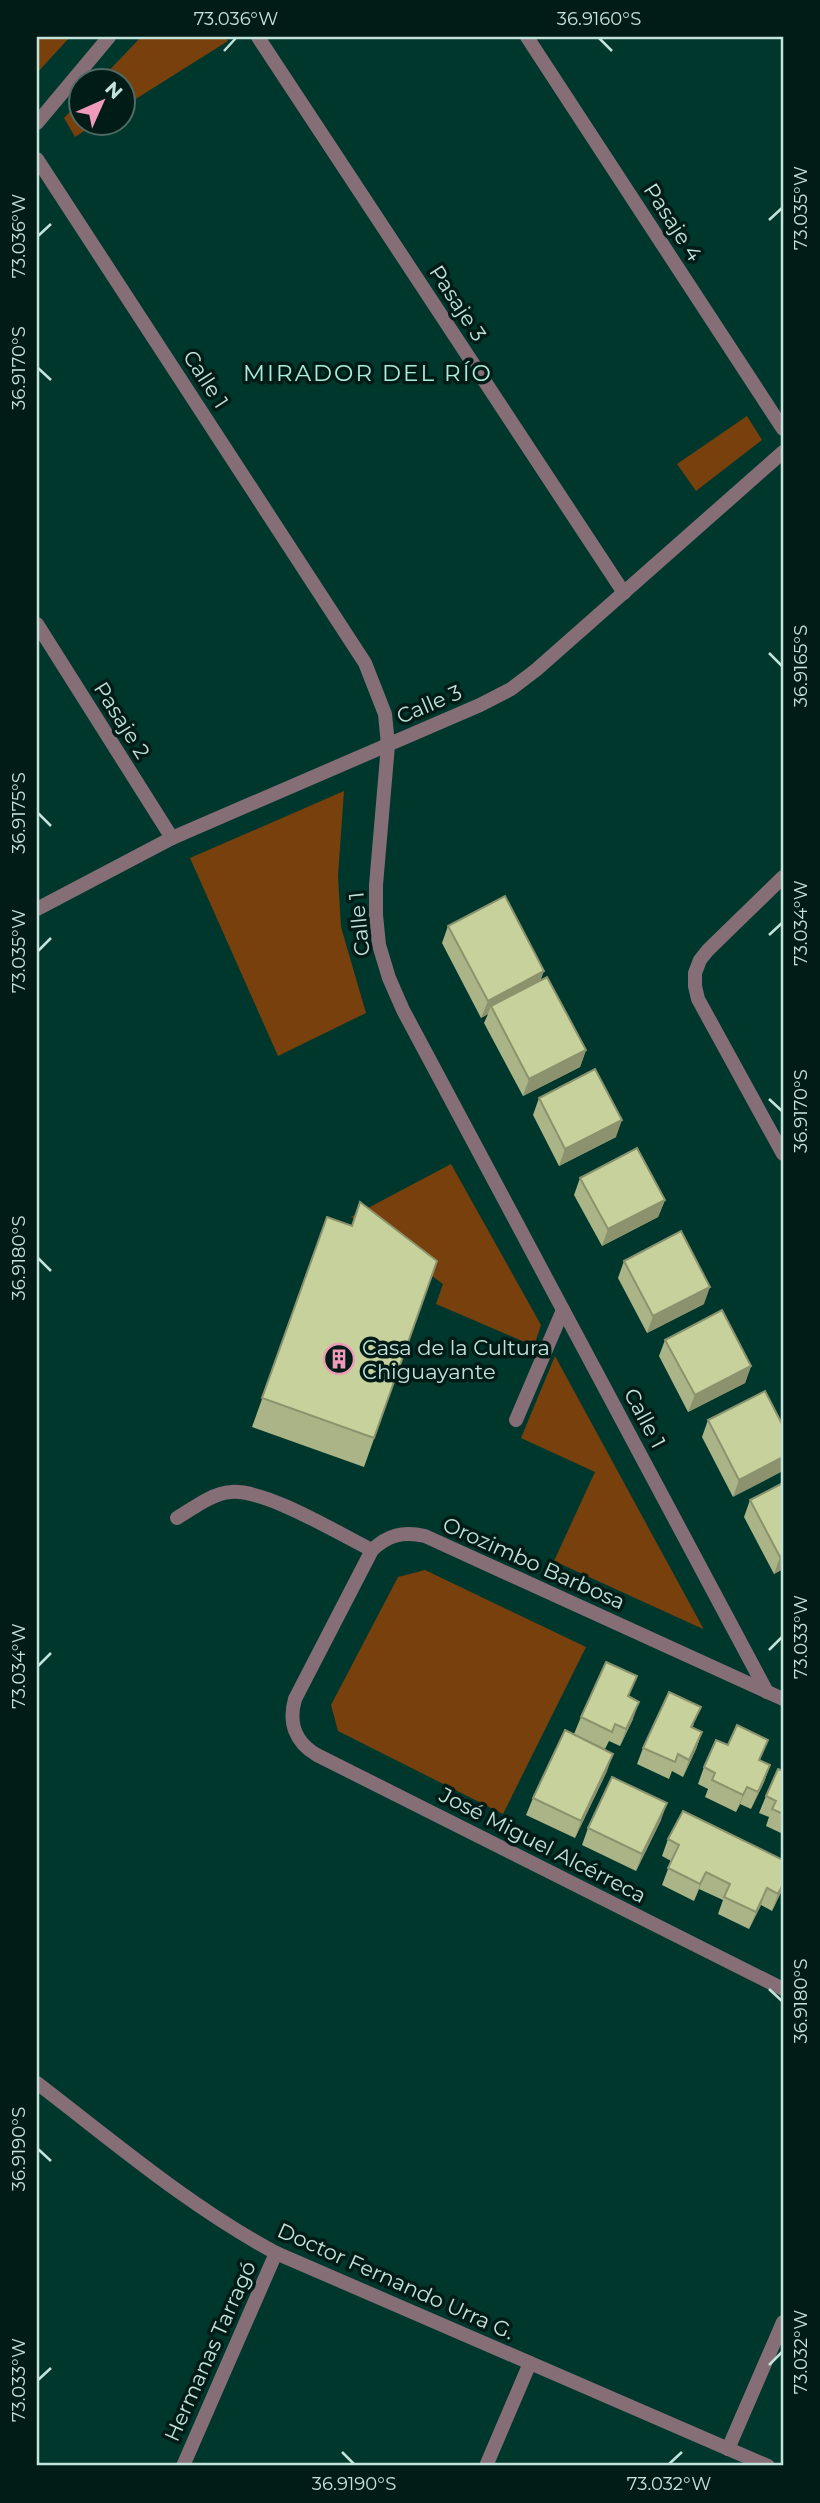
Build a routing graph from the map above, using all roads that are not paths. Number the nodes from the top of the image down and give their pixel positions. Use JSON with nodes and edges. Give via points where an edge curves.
{"nodes":[{"id":1,"x":108,"y":37,"type":"edge"},
{"id":2,"x":258,"y":37,"type":"edge"},
{"id":3,"x":527,"y":37,"type":"edge"},
{"id":4,"x":37,"y":123,"type":"edge"},
{"id":5,"x":37,"y":159,"type":"edge"},
{"id":6,"x":783,"y":429,"type":"edge"},
{"id":7,"x":783,"y":452,"type":"edge"},
{"id":8,"x":624,"y":593,"type":"junction"},
{"id":9,"x":37,"y":624,"type":"edge"},
{"id":10,"x":388,"y":745,"type":"junction"},
{"id":11,"x":172,"y":838,"type":"junction"},
{"id":12,"x":783,"y":877,"type":"edge"},
{"id":13,"x":37,"y":909,"type":"edge"},
{"id":14,"x":783,"y":1154,"type":"edge"},
{"id":15,"x":563,"y":1310,"type":"junction"},
{"id":16,"x":516,"y":1420,"type":"dead end"},
{"id":17,"x":177,"y":1518,"type":"dead end"},
{"id":18,"x":372,"y":1550,"type":"junction"},
{"id":19,"x":767,"y":1692,"type":"junction"},
{"id":20,"x":783,"y":1699,"type":"edge"},
{"id":21,"x":783,"y":1989,"type":"edge"},
{"id":22,"x":37,"y":2083,"type":"edge"},
{"id":23,"x":276,"y":2253,"type":"junction"},
{"id":24,"x":783,"y":2322,"type":"edge"},
{"id":25,"x":530,"y":2363,"type":"junction"},
{"id":26,"x":728,"y":2449,"type":"junction"},
{"id":27,"x":183,"y":2466,"type":"edge"},
{"id":28,"x":486,"y":2466,"type":"edge"},
{"id":29,"x":768,"y":2466,"type":"edge"}],
"edges":[{"from":1,"to":4,"type":"street"},
{"from":2,"to":8,"type":"street","name":"Pasaje 3"},
{"from":3,"to":6,"type":"street","name":"Pasaje 4"},
{"from":5,"to":10,"type":"street","name":"Calle 1","via":[[351,638],[381,702]]},
{"from":7,"to":8,"type":"street","name":"Calle 3"},
{"from":8,"to":10,"type":"street","name":"Calle 3","via":[[511,689]]},
{"from":9,"to":11,"type":"street","name":"Pasaje 2"},
{"from":10,"to":11,"type":"street","name":"Calle 3"},
{"from":10,"to":15,"type":"street","name":"Calle 1","via":[[376,915],[389,978]]},
{"from":11,"to":13,"type":"street","name":"Calle 3"},
{"from":12,"to":14,"type":"street","via":[[708,950],[695,973],[698,999]]},
{"from":15,"to":16,"type":"street"},
{"from":15,"to":19,"type":"street","name":"Calle 1"},
{"from":17,"to":18,"type":"street","via":[[219,1495],[251,1494]]},
{"from":18,"to":19,"type":"street","name":"Orozimbo Barbosa","via":[[402,1533],[425,1536]]},
{"from":18,"to":21,"type":"street","name":"José Miguel Alcérreca","via":[[295,1699],[293,1729],[306,1749]]},
{"from":19,"to":20,"type":"street","name":"Orozimbo Barbosa"},
{"from":22,"to":23,"type":"street","name":"Doctor Fernando Urra G.","via":[[205,2211]]},
{"from":23,"to":25,"type":"street","name":"Doctor Fernando Urra G."},
{"from":23,"to":27,"type":"street","name":"Hermanas Tarragó"},
{"from":24,"to":26,"type":"street"},
{"from":25,"to":26,"type":"street","name":"Doctor Fernando Urra G."},
{"from":25,"to":28,"type":"street"},
{"from":26,"to":29,"type":"street","name":"Doctor Fernando Urra G."}]}
